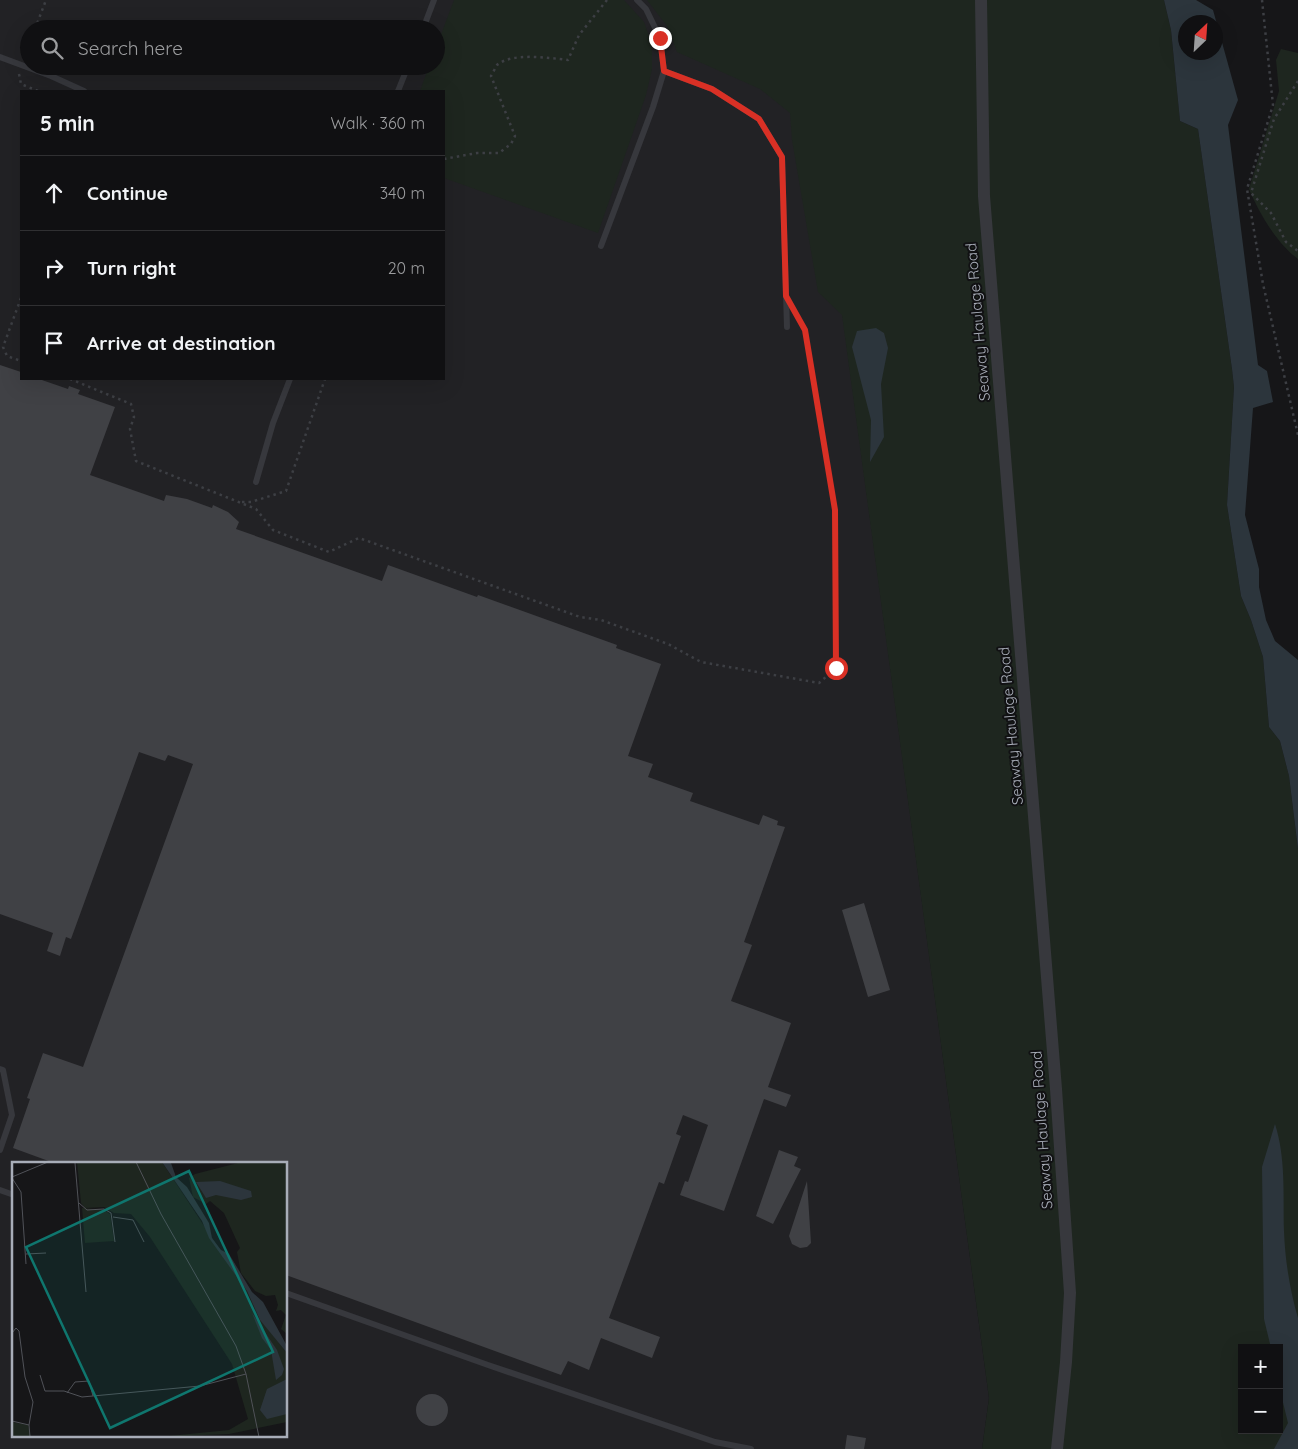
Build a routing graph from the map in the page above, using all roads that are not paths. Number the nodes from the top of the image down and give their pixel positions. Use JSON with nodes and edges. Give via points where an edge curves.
{"nodes":[{"id":1,"x":434,"y":0,"type":"edge"},
{"id":2,"x":637,"y":0,"type":"edge"},
{"id":3,"x":981,"y":0,"type":"edge"},
{"id":4,"x":426,"y":20,"type":"edge"},
{"id":5,"x":0,"y":57,"type":"edge"},
{"id":6,"x":20,"y":64,"type":"edge"},
{"id":7,"x":664,"y":71,"type":"junction"},
{"id":8,"x":48,"y":75,"type":"edge"},
{"id":9,"x":404,"y":75,"type":"edge"},
{"id":10,"x":82,"y":90,"type":"edge"},
{"id":11,"x":398,"y":90,"type":"edge"},
{"id":12,"x":601,"y":246,"type":"dead end"},
{"id":13,"x":787,"y":327,"type":"dead end"},
{"id":14,"x":290,"y":380,"type":"edge"},
{"id":15,"x":256,"y":482,"type":"dead end"},
{"id":16,"x":0,"y":1069,"type":"edge"},
{"id":17,"x":0,"y":1150,"type":"edge"},
{"id":18,"x":0,"y":1190,"type":"edge"},
{"id":19,"x":12,"y":1194,"type":"edge"},
{"id":20,"x":288,"y":1294,"type":"edge"},
{"id":21,"x":750,"y":1449,"type":"edge"},
{"id":22,"x":1057,"y":1449,"type":"edge"}],
"edges":[{"from":1,"to":4,"type":"lane"},
{"from":2,"to":7,"type":"lane","via":[[646,9],[660,38]]},
{"from":3,"to":22,"type":"street","name":"Seaway Haulage Road","via":[[984,196],[1070,1293]]},
{"from":5,"to":6,"type":"lane"},
{"from":7,"to":12,"type":"lane"},
{"from":7,"to":13,"type":"lane","via":[[712,89],[759,119],[782,157]]},
{"from":8,"to":10,"type":"lane"},
{"from":9,"to":11,"type":"lane"},
{"from":14,"to":15,"type":"lane"},
{"from":16,"to":17,"type":"lane","via":[[3,1070],[12,1115]]},
{"from":18,"to":19,"type":"lane"},
{"from":20,"to":21,"type":"lane","via":[[706,1439]]}]}
